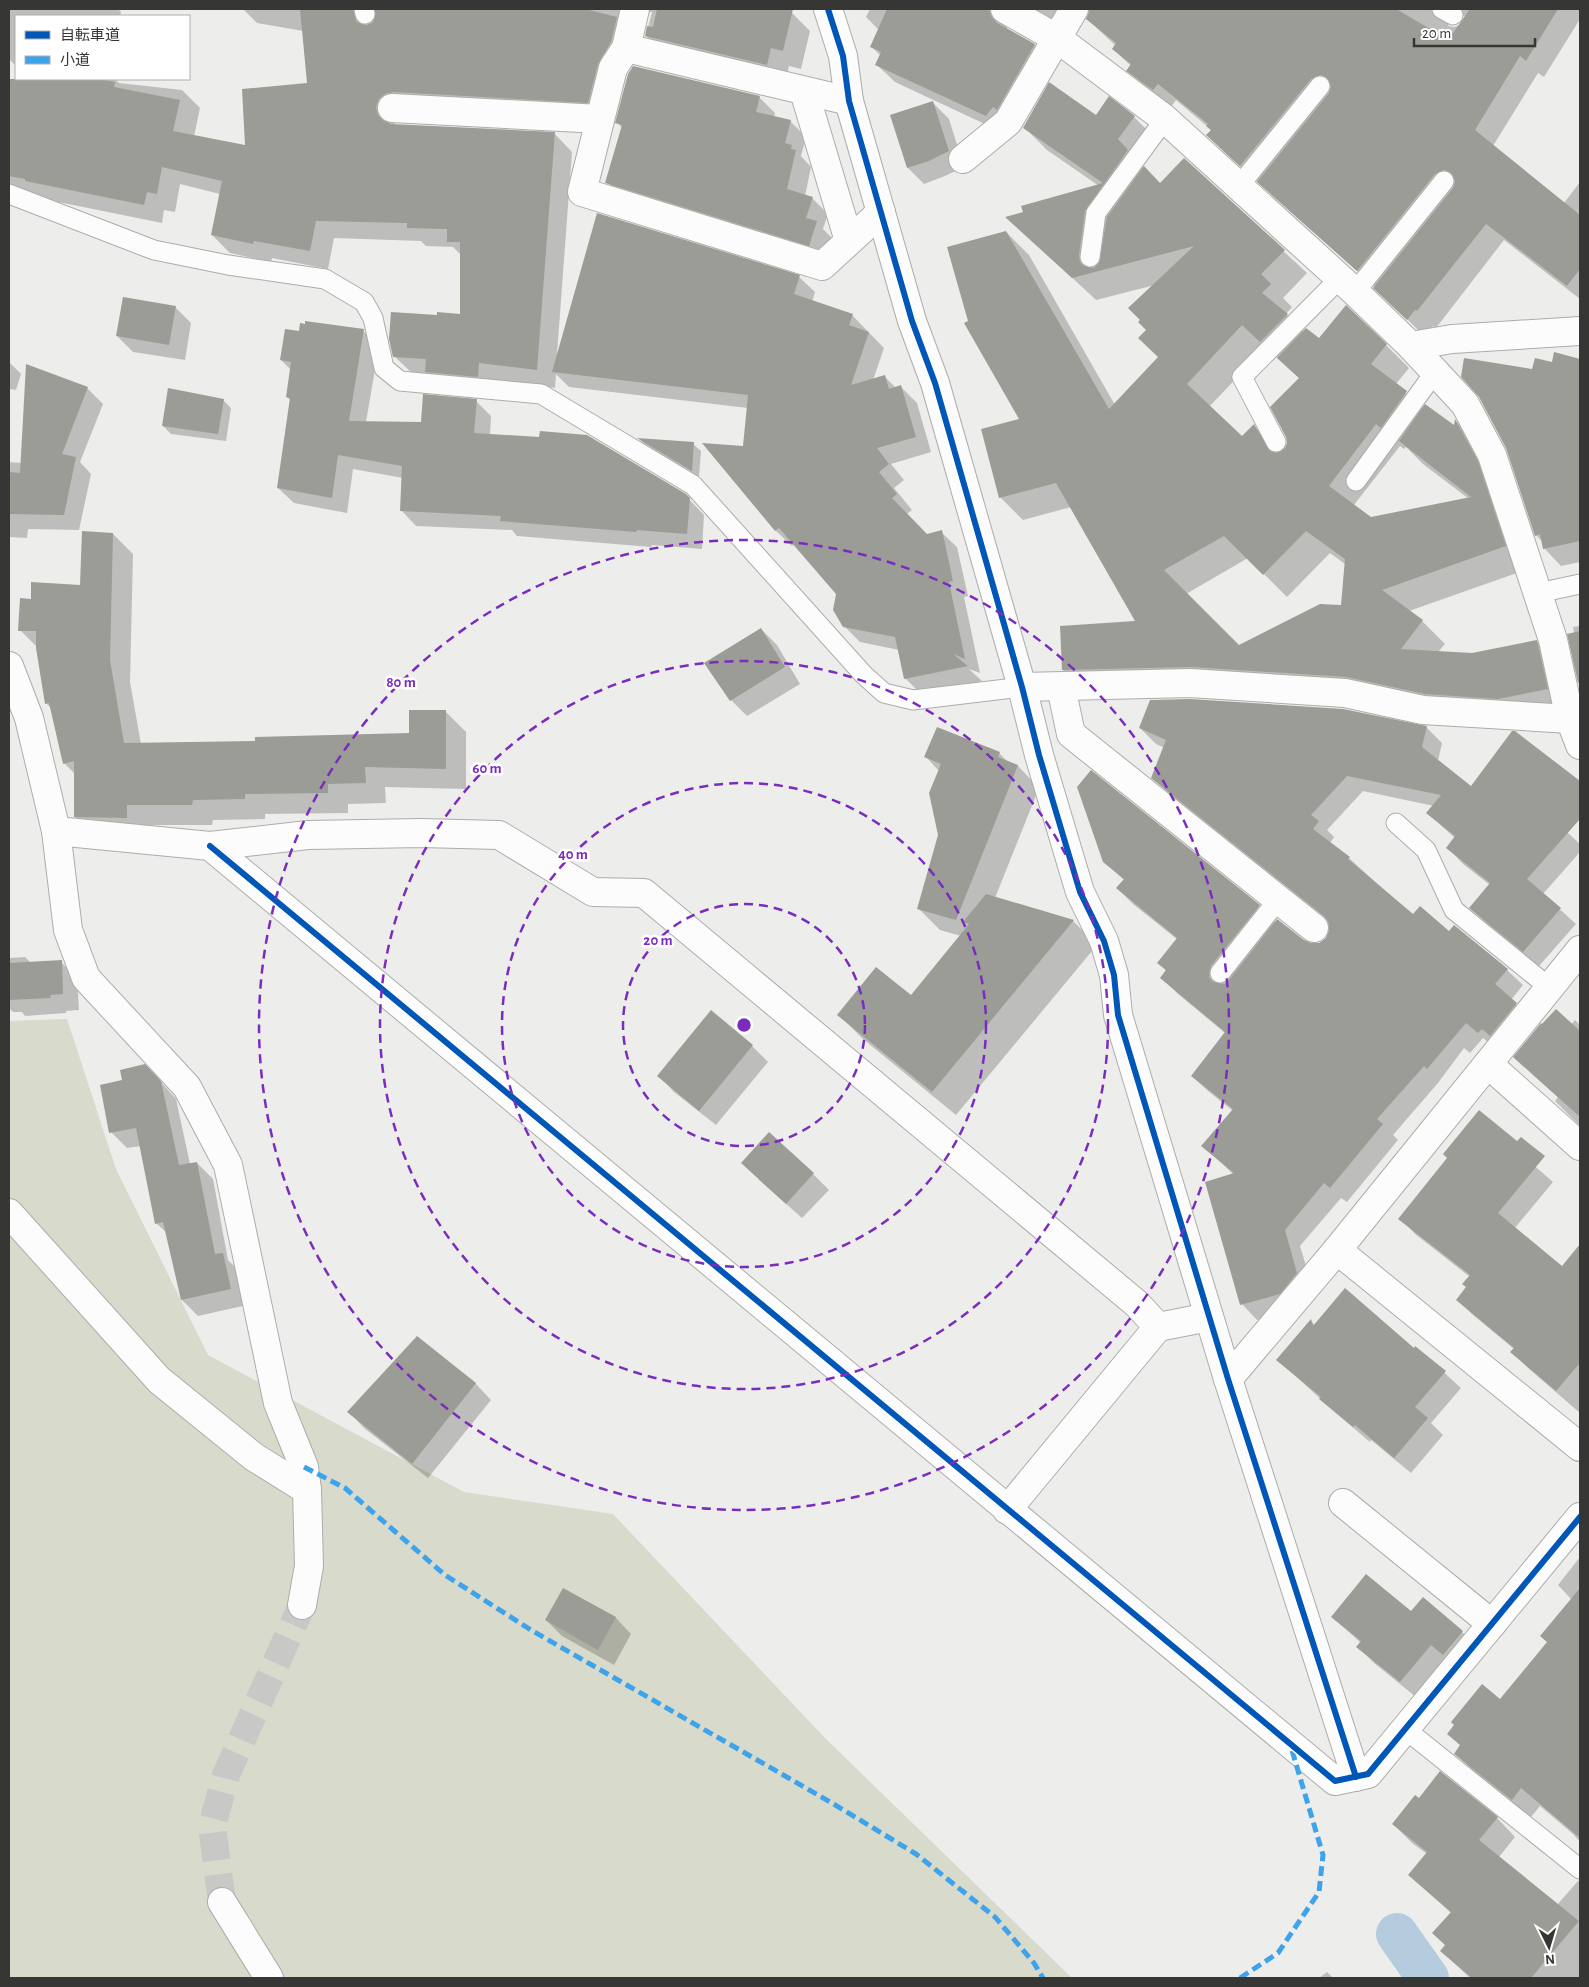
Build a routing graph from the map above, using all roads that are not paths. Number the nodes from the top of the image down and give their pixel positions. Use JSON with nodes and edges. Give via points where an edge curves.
{"nodes":[{"id":1,"x":636,"y":9,"type":"edge"},
{"id":2,"x":828,"y":9,"type":"edge"},
{"id":3,"x":1005,"y":9,"type":"edge"},
{"id":4,"x":1074,"y":9,"type":"edge"},
{"id":5,"x":1058,"y":39,"type":"junction"},
{"id":6,"x":626,"y":48,"type":"junction"},
{"id":7,"x":1320,"y":86,"type":"dead end"},
{"id":8,"x":804,"y":91,"type":"junction"},
{"id":9,"x":849,"y":101,"type":"junction"},
{"id":10,"x":392,"y":108,"type":"dead end"},
{"id":11,"x":1165,"y":119,"type":"junction"},
{"id":12,"x":600,"y":120,"type":"junction"},
{"id":13,"x":963,"y":159,"type":"dead end"},
{"id":14,"x":1444,"y":181,"type":"dead end"},
{"id":15,"x":1239,"y":186,"type":"junction"},
{"id":16,"x":9,"y":194,"type":"edge"},
{"id":17,"x":880,"y":212,"type":"junction"},
{"id":18,"x":849,"y":241,"type":"junction"},
{"id":19,"x":1090,"y":257,"type":"dead end"},
{"id":20,"x":1347,"y":285,"type":"junction"},
{"id":21,"x":1580,"y":331,"type":"edge"},
{"id":22,"x":1411,"y":346,"type":"junction"},
{"id":23,"x":1435,"y":372,"type":"junction"},
{"id":24,"x":1276,"y":442,"type":"dead end"},
{"id":25,"x":1356,"y":481,"type":"dead end"},
{"id":26,"x":1580,"y":584,"type":"edge"},
{"id":27,"x":1538,"y":593,"type":"junction"},
{"id":28,"x":9,"y":666,"type":"edge"},
{"id":29,"x":1022,"y":687,"type":"junction"},
{"id":30,"x":1061,"y":687,"type":"junction"},
{"id":31,"x":1570,"y":719,"type":"junction"},
{"id":32,"x":1580,"y":745,"type":"edge"},
{"id":33,"x":1396,"y":824,"type":"dead end"},
{"id":34,"x":56,"y":831,"type":"junction"},
{"id":35,"x":210,"y":846,"type":"junction"},
{"id":36,"x":1278,"y":900,"type":"junction"},
{"id":37,"x":1314,"y":928,"type":"dead end"},
{"id":38,"x":1580,"y":950,"type":"edge"},
{"id":39,"x":1220,"y":972,"type":"dead end"},
{"id":40,"x":1550,"y":988,"type":"junction"},
{"id":41,"x":1488,"y":1064,"type":"junction"},
{"id":42,"x":1580,"y":1146,"type":"edge"},
{"id":43,"x":9,"y":1213,"type":"edge"},
{"id":44,"x":1337,"y":1250,"type":"junction"},
{"id":45,"x":1209,"y":1317,"type":"junction"},
{"id":46,"x":1158,"y":1327,"type":"junction"},
{"id":47,"x":1228,"y":1379,"type":"junction"},
{"id":48,"x":1580,"y":1447,"type":"edge"},
{"id":49,"x":306,"y":1490,"type":"junction"},
{"id":50,"x":1343,"y":1503,"type":"dead end"},
{"id":51,"x":1007,"y":1510,"type":"junction"},
{"id":52,"x":1580,"y":1517,"type":"edge"},
{"id":53,"x":302,"y":1605,"type":"tunnel mouth"},
{"id":54,"x":1492,"y":1624,"type":"junction"},
{"id":55,"x":1405,"y":1729,"type":"junction"},
{"id":56,"x":1356,"y":1777,"type":"junction"},
{"id":57,"x":1580,"y":1869,"type":"edge"},
{"id":58,"x":222,"y":1902,"type":"tunnel mouth"},
{"id":59,"x":269,"y":1978,"type":"edge"}],
"edges":[{"from":1,"to":6,"type":"street"},
{"from":2,"to":9,"type":"street","via":[[842,56]]},
{"from":3,"to":5,"type":"street"},
{"from":4,"to":5,"type":"street"},
{"from":5,"to":11,"type":"street"},
{"from":5,"to":13,"type":"street","via":[[1008,122]]},
{"from":6,"to":8,"type":"street"},
{"from":6,"to":12,"type":"street","via":[[613,68]]},
{"from":7,"to":15,"type":"lane"},
{"from":8,"to":9,"type":"street"},
{"from":8,"to":18,"type":"street"},
{"from":9,"to":17,"type":"street"},
{"from":10,"to":12,"type":"street"},
{"from":11,"to":15,"type":"street"},
{"from":11,"to":19,"type":"lane","via":[[1096,213]]},
{"from":12,"to":18,"type":"street","via":[[582,192],[822,266]]},
{"from":14,"to":20,"type":"lane"},
{"from":15,"to":20,"type":"street"},
{"from":16,"to":29,"type":"lane","via":[[154,250],[228,265],[325,278],[364,302],[373,318],[384,368],[400,381],[541,394],[693,485],[864,675],[884,693],[913,700]]},
{"from":17,"to":18,"type":"street"},
{"from":17,"to":29,"type":"street","via":[[912,321],[935,383]]},
{"from":20,"to":22,"type":"street"},
{"from":20,"to":24,"type":"lane","via":[[1242,377]]},
{"from":21,"to":22,"type":"street","via":[[1452,338]]},
{"from":22,"to":23,"type":"street"},
{"from":23,"to":25,"type":"lane"},
{"from":23,"to":27,"type":"street","via":[[1465,404],[1492,454]]},
{"from":26,"to":27,"type":"lane"},
{"from":27,"to":31,"type":"street","via":[[1553,640]]},
{"from":28,"to":34,"type":"street","via":[[29,718]]},
{"from":29,"to":30,"type":"street"},
{"from":29,"to":45,"type":"street","via":[[1080,892],[1104,942],[1114,975],[1118,1015]]},
{"from":30,"to":31,"type":"street","via":[[1190,683],[1344,693],[1423,710]]},
{"from":30,"to":36,"type":"street","via":[[1071,734]]},
{"from":31,"to":32,"type":"street"},
{"from":33,"to":40,"type":"lane","via":[[1426,850],[1454,910]]},
{"from":34,"to":35,"type":"street"},
{"from":34,"to":49,"type":"street","via":[[68,930],[86,978],[187,1087],[228,1164],[278,1402],[304,1467]]},
{"from":35,"to":46,"type":"street","via":[[308,835],[499,835],[593,892],[644,893],[1137,1304]]},
{"from":35,"to":51,"type":"street"},
{"from":36,"to":37,"type":"street"},
{"from":36,"to":39,"type":"lane"},
{"from":38,"to":40,"type":"street"},
{"from":40,"to":41,"type":"street"},
{"from":41,"to":42,"type":"street"},
{"from":41,"to":44,"type":"street"},
{"from":43,"to":49,"type":"street","via":[[159,1380],[254,1457]]},
{"from":44,"to":47,"type":"street"},
{"from":44,"to":48,"type":"street"},
{"from":45,"to":46,"type":"street"},
{"from":45,"to":47,"type":"street"},
{"from":46,"to":51,"type":"street"},
{"from":47,"to":56,"type":"street"},
{"from":49,"to":53,"type":"street","via":[[309,1566]]},
{"from":50,"to":54,"type":"street"},
{"from":51,"to":56,"type":"street","via":[[1335,1781]]},
{"from":52,"to":54,"type":"street"},
{"from":54,"to":55,"type":"street"},
{"from":55,"to":56,"type":"street","via":[[1368,1774]]},
{"from":55,"to":57,"type":"lane"},
{"from":58,"to":59,"type":"street"}]}
